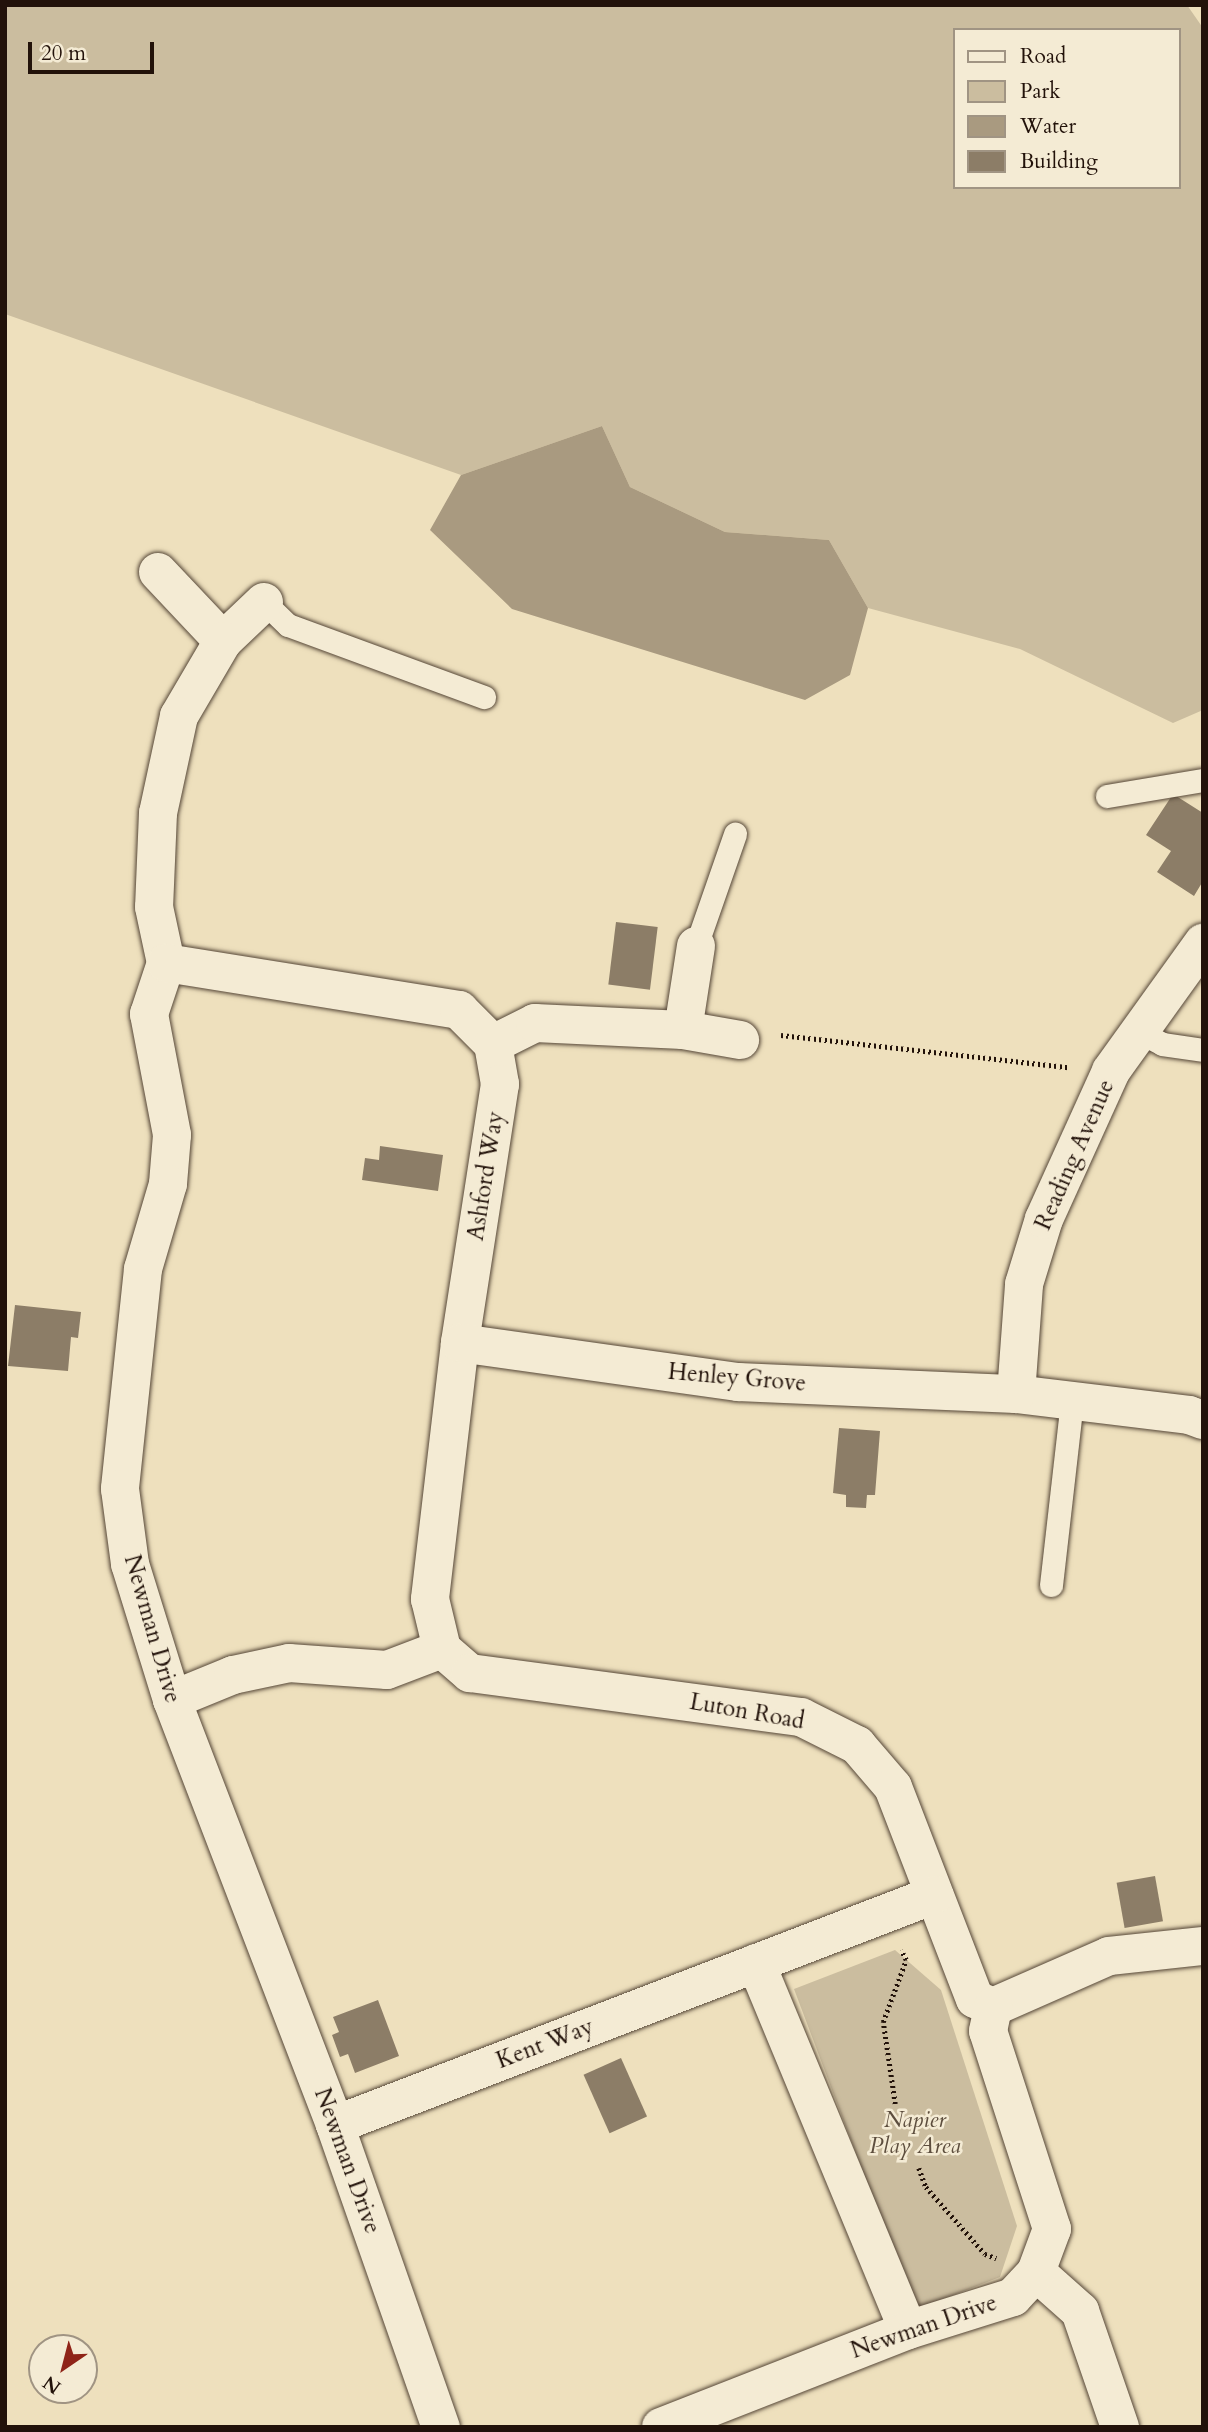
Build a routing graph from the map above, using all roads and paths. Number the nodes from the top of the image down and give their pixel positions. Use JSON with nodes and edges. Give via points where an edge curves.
{"nodes":[{"id":1,"x":158,"y":572,"type":"dead end"},
{"id":2,"x":264,"y":602,"type":"joint"},
{"id":3,"x":223,"y":641,"type":"junction"},
{"id":4,"x":484,"y":697,"type":"dead end"},
{"id":5,"x":1203,"y":780,"type":"edge"},
{"id":6,"x":1107,"y":796,"type":"dead end"},
{"id":7,"x":735,"y":834,"type":"dead end"},
{"id":8,"x":1203,"y":943,"type":"edge"},
{"id":9,"x":696,"y":946,"type":"joint"},
{"id":10,"x":166,"y":963,"type":"junction"},
{"id":11,"x":683,"y":1030,"type":"junction"},
{"id":12,"x":1138,"y":1031,"type":"junction"},
{"id":13,"x":740,"y":1040,"type":"joint"},
{"id":14,"x":493,"y":1044,"type":"junction"},
{"id":15,"x":1203,"y":1050,"type":"edge"},
{"id":16,"x":1111,"y":1072,"type":"junction"},
{"id":17,"x":460,"y":1343,"type":"junction"},
{"id":18,"x":1016,"y":1394,"type":"junction"},
{"id":19,"x":1072,"y":1401,"type":"junction"},
{"id":20,"x":1203,"y":1420,"type":"edge"},
{"id":21,"x":1051,"y":1585,"type":"dead end"},
{"id":22,"x":442,"y":1649,"type":"junction"},
{"id":23,"x":172,"y":1700,"type":"junction"},
{"id":24,"x":934,"y":1895,"type":"junction"},
{"id":25,"x":884,"y":1914,"type":"junction"},
{"id":26,"x":1203,"y":1946,"type":"edge"},
{"id":27,"x":756,"y":1963,"type":"junction"},
{"id":28,"x":993,"y":2007,"type":"junction"},
{"id":29,"x":895,"y":2104,"type":"dead end"},
{"id":30,"x":335,"y":2125,"type":"junction"},
{"id":31,"x":919,"y":2168,"type":"dead end"},
{"id":32,"x":1036,"y":2272,"type":"junction"},
{"id":33,"x":908,"y":2330,"type":"junction"},
{"id":34,"x":441,"y":2427,"type":"edge"},
{"id":35,"x":661,"y":2427,"type":"edge"},
{"id":36,"x":1120,"y":2427,"type":"edge"}],
"edges":[{"from":1,"to":3,"type":"street"},
{"from":2,"to":3,"type":"street"},
{"from":2,"to":4,"type":"lane","via":[[288,625]]},
{"from":3,"to":10,"type":"street","via":[[179,716],[158,813],[154,906]]},
{"from":5,"to":6,"type":"lane"},
{"from":7,"to":9,"type":"lane"},
{"from":8,"to":12,"type":"street","name":"Reading Avenue"},
{"from":9,"to":11,"type":"street"},
{"from":10,"to":14,"type":"street","via":[[459,1010]]},
{"from":10,"to":23,"type":"street","name":"Newman Drive","via":[[149,1014],[172,1135],[169,1184],[143,1269],[121,1489],[130,1564]]},
{"from":11,"to":13,"type":"street"},
{"from":11,"to":14,"type":"street","via":[[535,1023]]},
{"from":12,"to":15,"type":"lane","via":[[1162,1044]]},
{"from":12,"to":16,"type":"street","name":"Reading Avenue"},
{"from":13,"to":16,"type":"path","via":[[755,1032]]},
{"from":14,"to":17,"type":"street","name":"Ashford Way","via":[[500,1084]]},
{"from":16,"to":18,"type":"street","name":"Reading Avenue","via":[[1044,1219],[1024,1284]]},
{"from":17,"to":18,"type":"street","name":"Henley Grove","via":[[738,1382]]},
{"from":17,"to":22,"type":"street","name":"Ashford Way","via":[[430,1599]]},
{"from":18,"to":19,"type":"street","name":"Henley Grove"},
{"from":19,"to":20,"type":"street","name":"Henley Grove"},
{"from":19,"to":21,"type":"lane"},
{"from":22,"to":23,"type":"street","via":[[387,1670],[289,1663],[233,1675]]},
{"from":22,"to":24,"type":"street","name":"Luton Road","via":[[470,1673],[801,1717],[856,1745],[893,1787]]},
{"from":23,"to":30,"type":"street","name":"Newman Drive"},
{"from":24,"to":25,"type":"street","name":"Kent Way"},
{"from":24,"to":28,"type":"street","name":"Luton Road","via":[[975,1999]]},
{"from":25,"to":27,"type":"street","name":"Kent Way"},
{"from":25,"to":29,"type":"path","via":[[906,1960],[883,2022]]},
{"from":26,"to":28,"type":"street","via":[[1109,1956]]},
{"from":27,"to":30,"type":"street","name":"Kent Way"},
{"from":27,"to":33,"type":"street"},
{"from":28,"to":32,"type":"street","name":"Newman Drive","via":[[988,2031],[1052,2229]]},
{"from":30,"to":34,"type":"street","name":"Newman Drive"},
{"from":31,"to":32,"type":"path","via":[[926,2188],[985,2255]]},
{"from":32,"to":33,"type":"street","name":"Newman Drive","via":[[1013,2297]]},
{"from":32,"to":36,"type":"street","via":[[1080,2311]]},
{"from":33,"to":35,"type":"street","name":"Newman Drive"}]}
